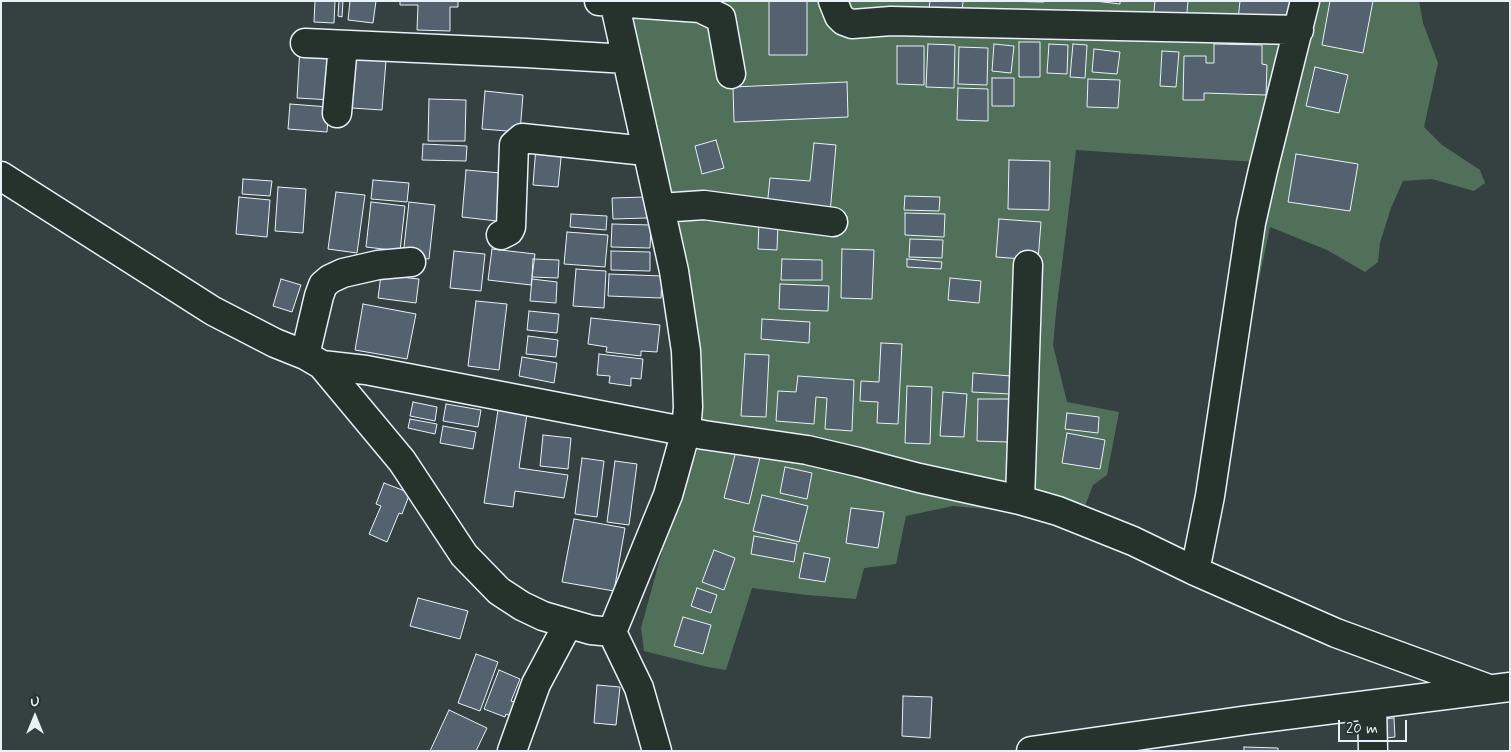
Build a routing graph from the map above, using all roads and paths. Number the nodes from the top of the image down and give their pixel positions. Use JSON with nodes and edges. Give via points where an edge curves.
{"nodes":[{"id":1,"x":833,"y":1,"type":"edge"},
{"id":2,"x":1305,"y":1,"type":"edge"},
{"id":3,"x":609,"y":2,"type":"edge"},
{"id":4,"x":1299,"y":30,"type":"junction"},
{"id":5,"x":306,"y":43,"type":"dead end"},
{"id":6,"x":343,"y":45,"type":"junction"},
{"id":7,"x":627,"y":59,"type":"junction"},
{"id":8,"x":731,"y":74,"type":"dead end"},
{"id":9,"x":337,"y":113,"type":"dead end"},
{"id":10,"x":646,"y":150,"type":"junction"},
{"id":11,"x":1,"y":176,"type":"edge"},
{"id":12,"x":668,"y":208,"type":"junction"},
{"id":13,"x":833,"y":222,"type":"dead end"},
{"id":14,"x":501,"y":235,"type":"dead end"},
{"id":15,"x":411,"y":262,"type":"dead end"},
{"id":16,"x":1028,"y":265,"type":"dead end"},
{"id":17,"x":314,"y":360,"type":"junction"},
{"id":18,"x":703,"y":434,"type":"junction"},
{"id":19,"x":1020,"y":500,"type":"junction"},
{"id":20,"x":1195,"y":571,"type":"junction"},
{"id":21,"x":568,"y":624,"type":"junction"},
{"id":22,"x":612,"y":632,"type":"junction"},
{"id":23,"x":1500,"y":688,"type":"edge"},
{"id":24,"x":1372,"y":705,"type":"junction"},
{"id":25,"x":512,"y":751,"type":"edge"},
{"id":26,"x":657,"y":751,"type":"edge"},
{"id":27,"x":1032,"y":751,"type":"edge"},
{"id":28,"x":1373,"y":751,"type":"edge"}],
"edges":[{"from":1,"to":4,"type":"street","via":[[839,16],[852,24],[891,21]]},
{"from":2,"to":4,"type":"street"},
{"from":3,"to":7,"type":"street"},
{"from":3,"to":8,"type":"street","via":[[700,8],[720,18]]},
{"from":4,"to":20,"type":"street","via":[[1251,223],[1210,496]]},
{"from":5,"to":6,"type":"street"},
{"from":6,"to":7,"type":"street"},
{"from":6,"to":9,"type":"street"},
{"from":7,"to":10,"type":"street"},
{"from":10,"to":12,"type":"street"},
{"from":10,"to":14,"type":"street","via":[[532,138],[518,140],[514,145],[510,227]]},
{"from":11,"to":17,"type":"street","via":[[213,310]]},
{"from":12,"to":13,"type":"street","via":[[704,205]]},
{"from":12,"to":18,"type":"street","via":[[686,350],[688,407]]},
{"from":15,"to":17,"type":"street","via":[[343,273],[323,285],[319,296]]},
{"from":16,"to":19,"type":"street"},
{"from":17,"to":18,"type":"street"},
{"from":17,"to":21,"type":"street","via":[[402,461],[464,555],[499,591],[522,606]]},
{"from":18,"to":19,"type":"street","via":[[807,450]]},
{"from":18,"to":22,"type":"street","via":[[668,495]]},
{"from":19,"to":20,"type":"street","via":[[1124,537]]},
{"from":20,"to":23,"type":"street","via":[[1336,633]]},
{"from":21,"to":22,"type":"street"},
{"from":21,"to":25,"type":"street","via":[[536,684]]},
{"from":22,"to":26,"type":"street","via":[[639,688]]},
{"from":23,"to":24,"type":"street"},
{"from":24,"to":27,"type":"street"},
{"from":24,"to":28,"type":"street"}]}
